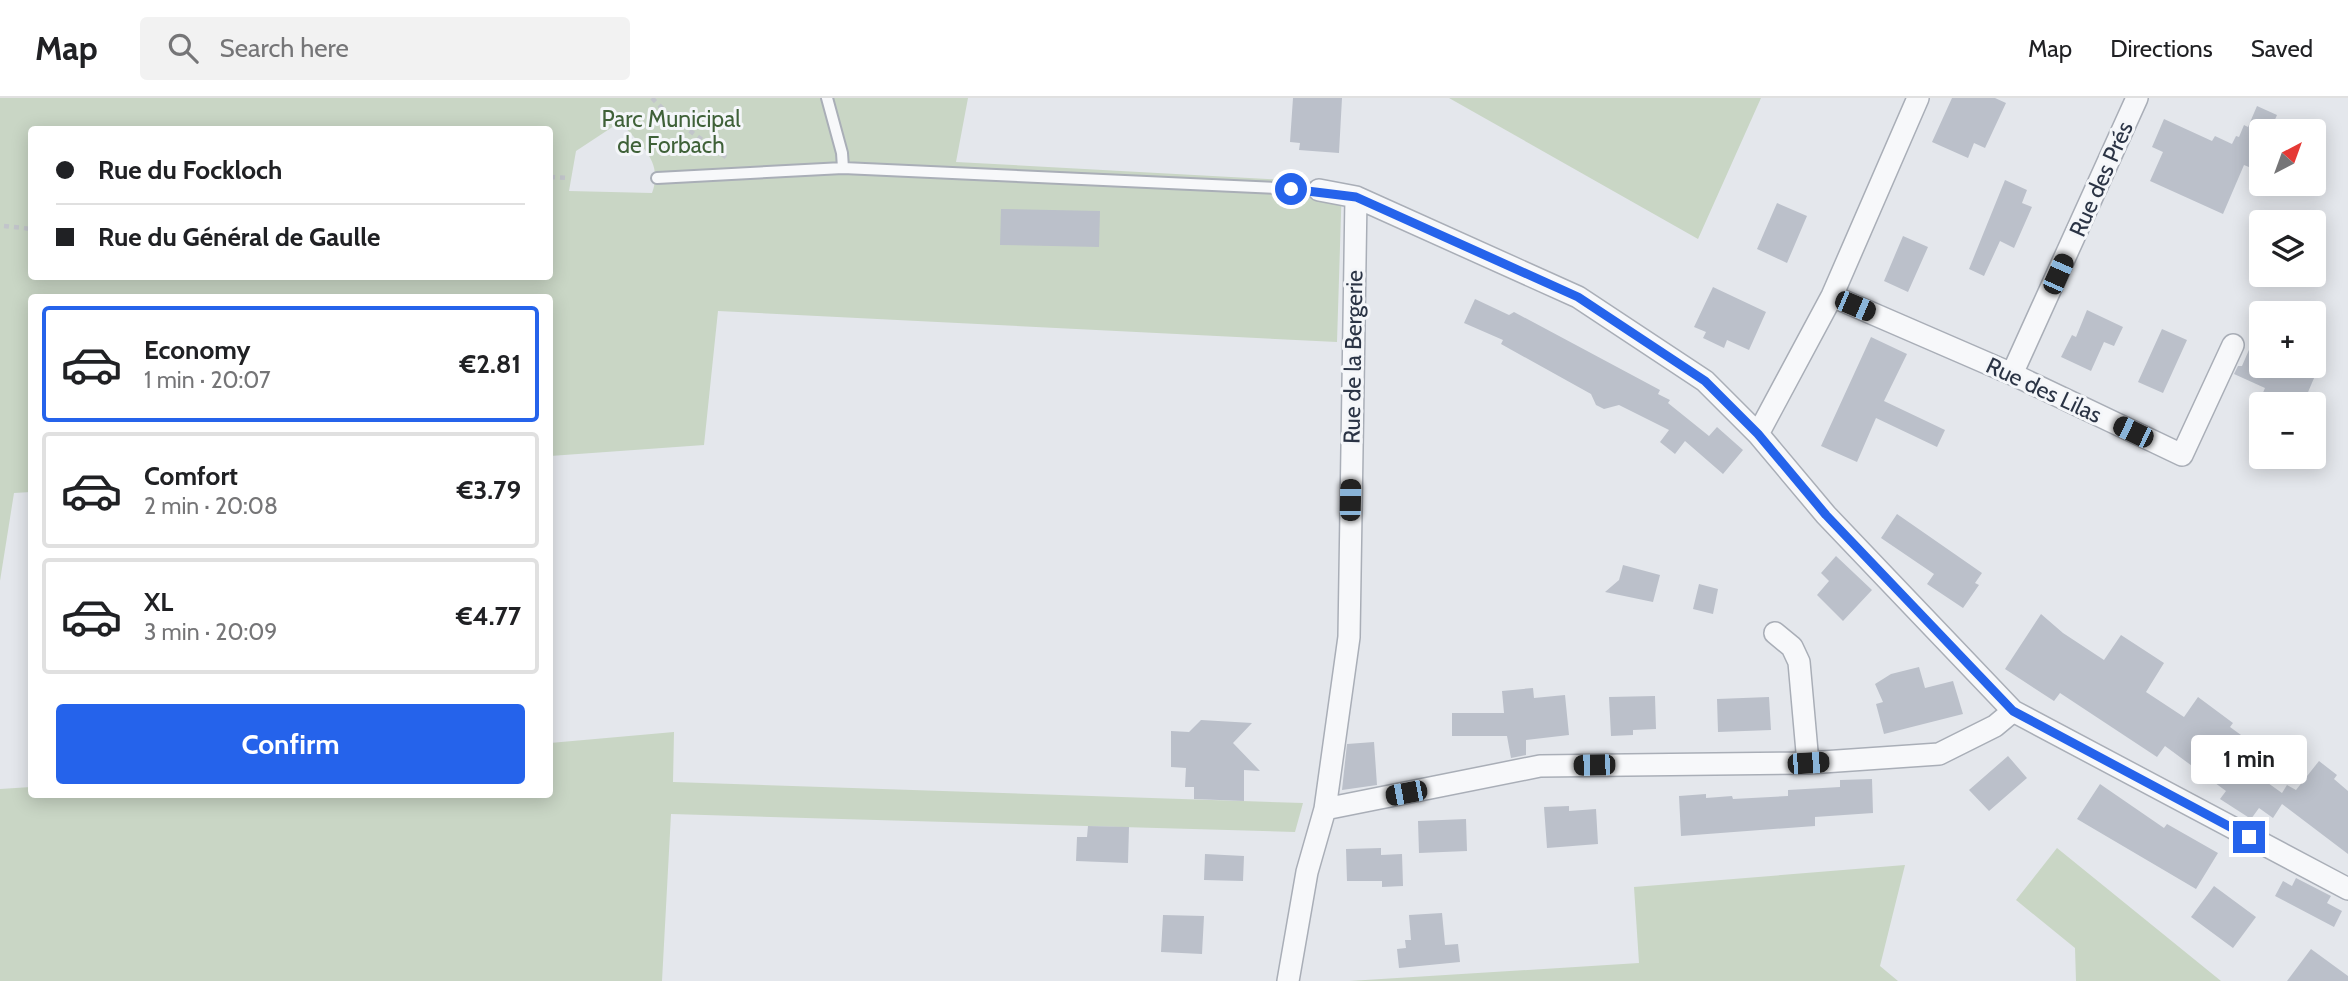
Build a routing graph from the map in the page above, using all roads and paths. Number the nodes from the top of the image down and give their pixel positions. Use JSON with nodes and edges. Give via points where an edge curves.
{"nodes":[{"id":1,"x":652,"y":98,"type":"edge"},
{"id":2,"x":827,"y":98,"type":"edge"},
{"id":3,"x":1918,"y":98,"type":"edge"},
{"id":4,"x":2137,"y":98,"type":"edge"},
{"id":5,"x":843,"y":169,"type":"junction"},
{"id":6,"x":747,"y":173,"type":"junction"},
{"id":7,"x":553,"y":177,"type":"edge"},
{"id":8,"x":570,"y":178,"type":"dead end"},
{"id":9,"x":657,"y":178,"type":"dead end"},
{"id":10,"x":1319,"y":190,"type":"joint"},
{"id":11,"x":1356,"y":197,"type":"junction"},
{"id":12,"x":4,"y":226,"type":"dead end"},
{"id":13,"x":28,"y":229,"type":"edge"},
{"id":14,"x":1832,"y":296,"type":"junction"},
{"id":15,"x":2233,"y":345,"type":"dead end"},
{"id":16,"x":2012,"y":374,"type":"junction"},
{"id":17,"x":1758,"y":434,"type":"junction"},
{"id":18,"x":1775,"y":633,"type":"dead end"},
{"id":19,"x":2013,"y":711,"type":"junction"},
{"id":20,"x":1808,"y":763,"type":"junction"},
{"id":21,"x":1325,"y":809,"type":"junction"},
{"id":22,"x":2348,"y":889,"type":"edge"},
{"id":23,"x":1288,"y":981,"type":"edge"}],
"edges":[{"from":1,"to":6,"type":"path"},
{"from":2,"to":5,"type":"lane"},
{"from":3,"to":14,"type":"street"},
{"from":4,"to":16,"type":"street","name":"Rue des Prés"},
{"from":5,"to":6,"type":"lane"},
{"from":5,"to":10,"type":"lane"},
{"from":6,"to":9,"type":"lane"},
{"from":7,"to":8,"type":"path"},
{"from":10,"to":11,"type":"street"},
{"from":11,"to":17,"type":"street","via":[[1578,297],[1705,381]]},
{"from":11,"to":21,"type":"street","name":"Rue de la Bergerie","via":[[1349,637]]},
{"from":12,"to":13,"type":"path"},
{"from":14,"to":16,"type":"street","name":"Rue des Lilas"},
{"from":14,"to":17,"type":"street"},
{"from":15,"to":16,"type":"street","name":"Rue des Lilas","via":[[2182,455]]},
{"from":17,"to":19,"type":"street","via":[[1826,515]]},
{"from":18,"to":20,"type":"street","via":[[1792,648],[1799,662]]},
{"from":19,"to":20,"type":"street","via":[[1995,726],[1939,754]]},
{"from":19,"to":22,"type":"street"},
{"from":20,"to":21,"type":"street","via":[[1540,766]]},
{"from":21,"to":23,"type":"street","name":"Rue de la Bergerie","via":[[1307,872]]}]}
